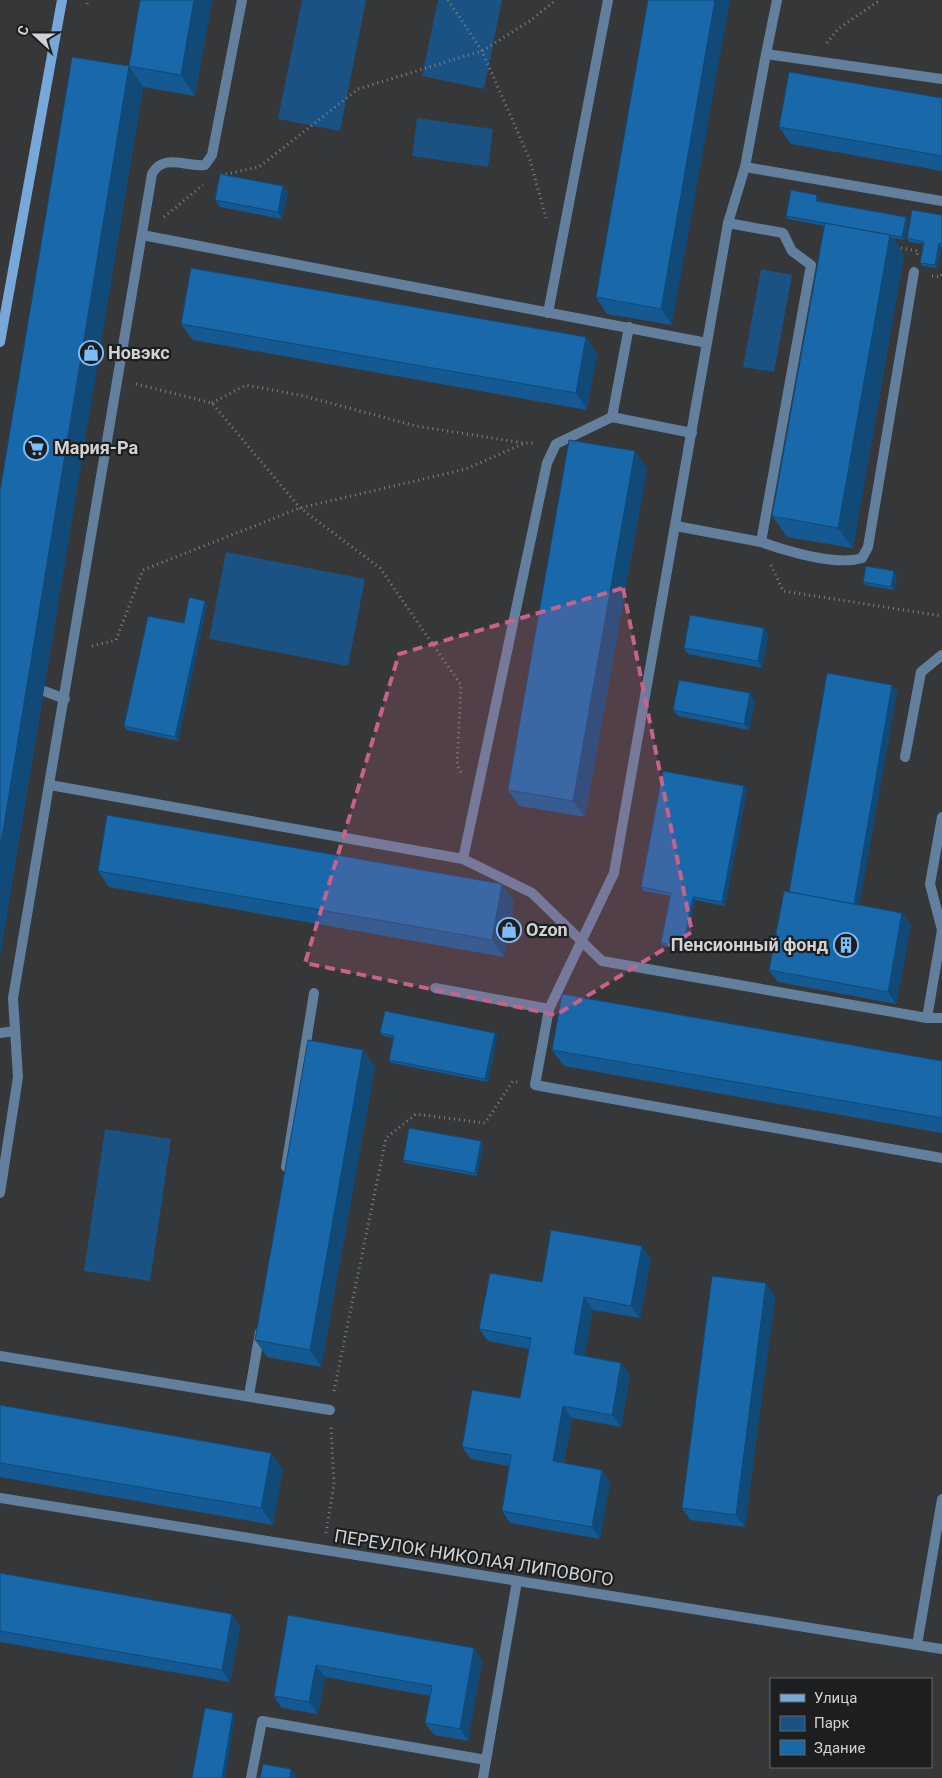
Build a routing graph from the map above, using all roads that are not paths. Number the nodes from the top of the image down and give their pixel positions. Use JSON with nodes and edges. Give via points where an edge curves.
{"nodes":[{"id":1,"x":62,"y":0,"type":"edge"},
{"id":2,"x":242,"y":0,"type":"edge"},
{"id":3,"x":608,"y":0,"type":"edge"},
{"id":4,"x":776,"y":0,"type":"edge"},
{"id":5,"x":766,"y":54,"type":"junction"},
{"id":6,"x":942,"y":79,"type":"edge"},
{"id":7,"x":745,"y":167,"type":"junction"},
{"id":8,"x":942,"y":201,"type":"edge"},
{"id":9,"x":728,"y":223,"type":"junction"},
{"id":10,"x":142,"y":235,"type":"junction"},
{"id":11,"x":914,"y":272,"type":"road end"},
{"id":12,"x":548,"y":313,"type":"junction"},
{"id":13,"x":629,"y":327,"type":"junction"},
{"id":14,"x":0,"y":342,"type":"edge"},
{"id":15,"x":707,"y":343,"type":"junction"},
{"id":16,"x":612,"y":417,"type":"junction"},
{"id":17,"x":692,"y":433,"type":"junction"},
{"id":18,"x":676,"y":526,"type":"junction"},
{"id":19,"x":761,"y":542,"type":"junction"},
{"id":20,"x":942,"y":655,"type":"edge"},
{"id":21,"x":44,"y":691,"type":"dead end"},
{"id":22,"x":65,"y":699,"type":"junction"},
{"id":23,"x":905,"y":757,"type":"dead end"},
{"id":24,"x":50,"y":784,"type":"junction"},
{"id":25,"x":942,"y":818,"type":"edge"},
{"id":26,"x":463,"y":858,"type":"junction"},
{"id":27,"x":580,"y":939,"type":"junction"},
{"id":28,"x":435,"y":988,"type":"dead end"},
{"id":29,"x":314,"y":993,"type":"dead end"},
{"id":30,"x":549,"y":1009,"type":"junction"},
{"id":31,"x":927,"y":1018,"type":"junction"},
{"id":32,"x":942,"y":1018,"type":"edge"},
{"id":33,"x":15,"y":1031,"type":"junction"},
{"id":34,"x":0,"y":1033,"type":"edge"},
{"id":35,"x":942,"y":1158,"type":"edge"},
{"id":36,"x":284,"y":1180,"type":"edge"},
{"id":37,"x":0,"y":1193,"type":"edge"},
{"id":38,"x":262,"y":1317,"type":"edge"},
{"id":39,"x":0,"y":1356,"type":"edge"},
{"id":40,"x":250,"y":1395,"type":"junction"},
{"id":41,"x":330,"y":1410,"type":"road end"},
{"id":42,"x":0,"y":1498,"type":"edge"},
{"id":43,"x":942,"y":1499,"type":"edge"},
{"id":44,"x":517,"y":1581,"type":"junction"},
{"id":45,"x":917,"y":1645,"type":"junction"},
{"id":46,"x":942,"y":1649,"type":"edge"},
{"id":47,"x":486,"y":1760,"type":"junction"},
{"id":48,"x":251,"y":1778,"type":"edge"},
{"id":49,"x":483,"y":1778,"type":"edge"}],
"edges":[{"from":1,"to":14,"type":"street"},
{"from":2,"to":10,"type":"street","via":[[212,155],[205,165],[166,162],[157,166],[152,174]]},
{"from":3,"to":12,"type":"street"},
{"from":4,"to":5,"type":"street"},
{"from":5,"to":6,"type":"street"},
{"from":5,"to":7,"type":"street"},
{"from":7,"to":8,"type":"street"},
{"from":7,"to":9,"type":"street"},
{"from":9,"to":15,"type":"street"},
{"from":9,"to":19,"type":"street","via":[[783,233],[792,251],[811,265]]},
{"from":10,"to":12,"type":"street"},
{"from":10,"to":22,"type":"street"},
{"from":11,"to":19,"type":"street","via":[[868,547],[862,558],[851,561],[786,550]]},
{"from":12,"to":13,"type":"street"},
{"from":13,"to":15,"type":"street"},
{"from":13,"to":16,"type":"street"},
{"from":15,"to":17,"type":"street"},
{"from":16,"to":17,"type":"street"},
{"from":16,"to":26,"type":"street","via":[[556,444],[547,463]]},
{"from":17,"to":18,"type":"street"},
{"from":18,"to":19,"type":"street"},
{"from":18,"to":27,"type":"street","via":[[614,873]]},
{"from":20,"to":23,"type":"street","via":[[921,672]]},
{"from":21,"to":22,"type":"street"},
{"from":22,"to":24,"type":"street"},
{"from":24,"to":26,"type":"street"},
{"from":24,"to":33,"type":"street","via":[[13,998]]},
{"from":25,"to":31,"type":"street","via":[[930,884],[942,930]]},
{"from":26,"to":27,"type":"street","via":[[532,893]]},
{"from":27,"to":30,"type":"street"},
{"from":27,"to":31,"type":"street","via":[[602,961]]},
{"from":28,"to":30,"type":"street"},
{"from":29,"to":36,"type":"street"},
{"from":30,"to":35,"type":"street","via":[[535,1085]]},
{"from":31,"to":32,"type":"street"},
{"from":33,"to":34,"type":"street"},
{"from":33,"to":37,"type":"street","via":[[18,1077]]},
{"from":38,"to":40,"type":"street"},
{"from":39,"to":40,"type":"street"},
{"from":40,"to":41,"type":"street"},
{"from":42,"to":44,"type":"street","name":"ПЕРЕУЛОК НИКОЛАЯ ЛИПОВОГО"},
{"from":43,"to":45,"type":"street"},
{"from":44,"to":45,"type":"street","name":"ПЕРЕУЛОК НИКОЛАЯ ЛИПОВОГО"},
{"from":44,"to":47,"type":"street"},
{"from":45,"to":46,"type":"street","name":"ПЕРЕУЛОК НИКОЛАЯ ЛИПОВОГО"},
{"from":47,"to":48,"type":"street","via":[[262,1721]]},
{"from":47,"to":49,"type":"street"}]}
